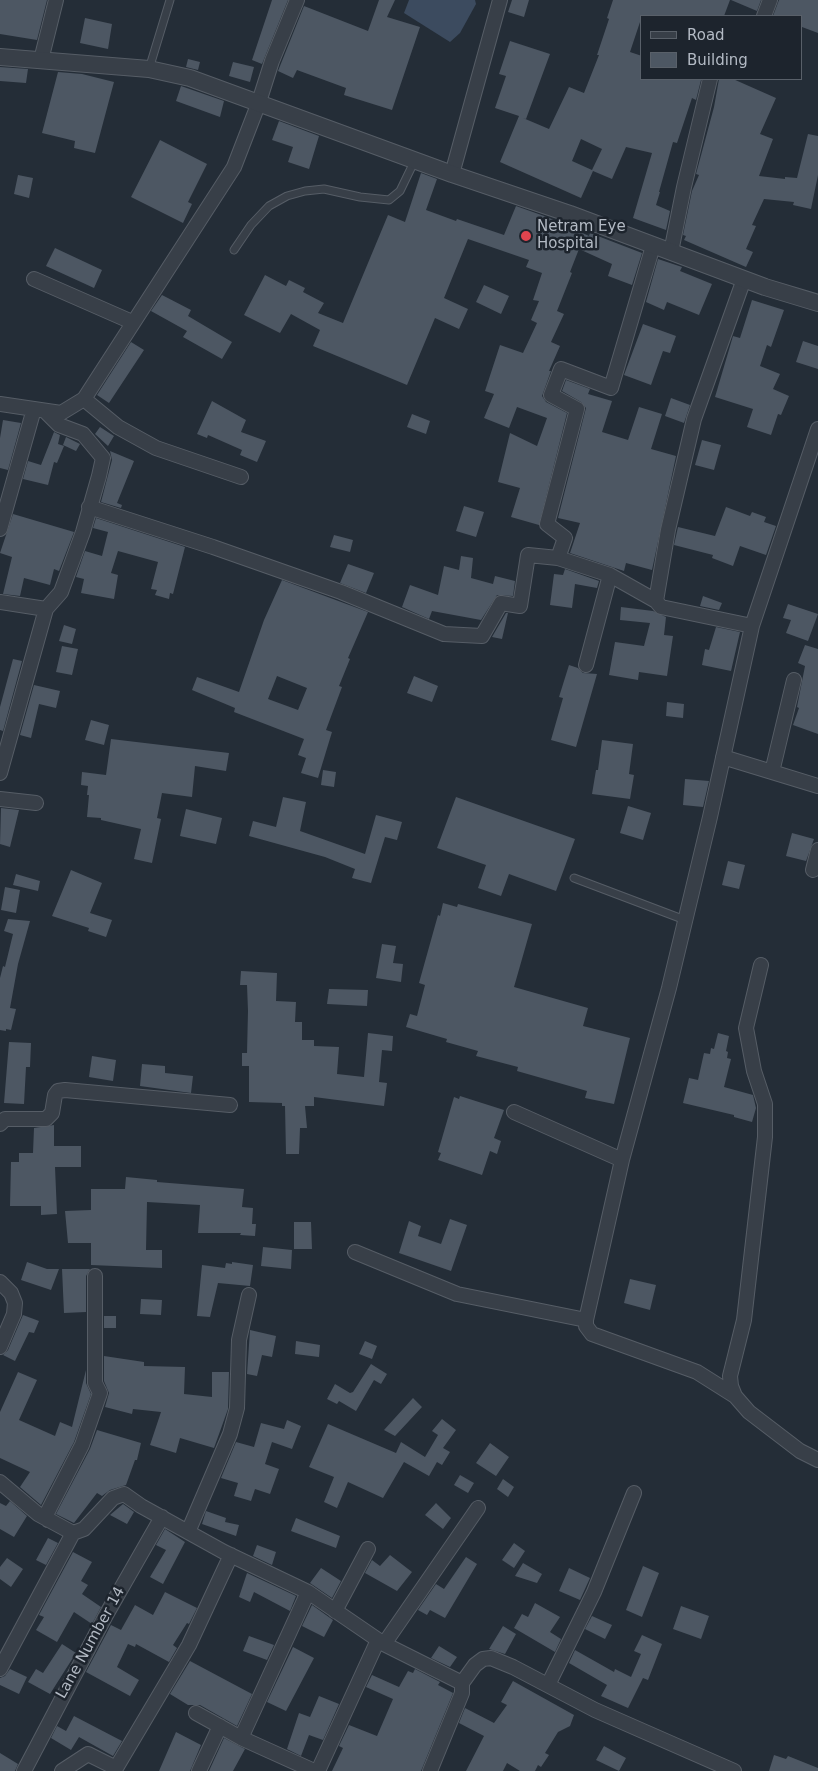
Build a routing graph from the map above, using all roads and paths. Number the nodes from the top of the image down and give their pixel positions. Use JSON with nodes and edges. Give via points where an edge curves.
{"nodes":[{"id":1,"x":56,"y":0,"type":"edge"},
{"id":2,"x":170,"y":0,"type":"edge"},
{"id":3,"x":297,"y":0,"type":"edge"},
{"id":4,"x":500,"y":0,"type":"edge"},
{"id":5,"x":770,"y":0,"type":"edge"},
{"id":6,"x":764,"y":15,"type":"edge"},
{"id":7,"x":0,"y":57,"type":"edge"},
{"id":8,"x":41,"y":60,"type":"junction"},
{"id":9,"x":149,"y":70,"type":"junction"},
{"id":10,"x":710,"y":80,"type":"edge"},
{"id":11,"x":258,"y":105,"type":"junction"},
{"id":12,"x":415,"y":160,"type":"junction"},
{"id":13,"x":452,"y":174,"type":"junction"},
{"id":14,"x":654,"y":246,"type":"junction"},
{"id":15,"x":234,"y":250,"type":"dead end"},
{"id":16,"x":671,"y":252,"type":"junction"},
{"id":17,"x":34,"y":279,"type":"dead end"},
{"id":18,"x":744,"y":279,"type":"junction"},
{"id":19,"x":818,"y":303,"type":"edge"},
{"id":20,"x":132,"y":322,"type":"junction"},
{"id":21,"x":84,"y":399,"type":"junction"},
{"id":22,"x":0,"y":404,"type":"edge"},
{"id":23,"x":40,"y":410,"type":"junction"},
{"id":24,"x":818,"y":429,"type":"edge"},
{"id":25,"x":241,"y":477,"type":"dead end"},
{"id":26,"x":90,"y":507,"type":"junction"},
{"id":27,"x":0,"y":529,"type":"edge"},
{"id":28,"x":558,"y":558,"type":"junction"},
{"id":29,"x":610,"y":575,"type":"junction"},
{"id":30,"x":656,"y":601,"type":"junction"},
{"id":31,"x":0,"y":602,"type":"edge"},
{"id":32,"x":46,"y":609,"type":"junction"},
{"id":33,"x":752,"y":626,"type":"junction"},
{"id":34,"x":586,"y":665,"type":"dead end"},
{"id":35,"x":794,"y":680,"type":"dead end"},
{"id":36,"x":722,"y":757,"type":"junction"},
{"id":37,"x":772,"y":772,"type":"junction"},
{"id":38,"x":0,"y":773,"type":"edge"},
{"id":39,"x":818,"y":786,"type":"edge"},
{"id":40,"x":0,"y":799,"type":"edge"},
{"id":41,"x":36,"y":803,"type":"dead end"},
{"id":42,"x":818,"y":850,"type":"edge"},
{"id":43,"x":813,"y":870,"type":"dead end"},
{"id":44,"x":574,"y":878,"type":"dead end"},
{"id":45,"x":685,"y":920,"type":"junction"},
{"id":46,"x":760,"y":965,"type":"dead end"},
{"id":47,"x":230,"y":1105,"type":"dead end"},
{"id":48,"x":514,"y":1112,"type":"dead end"},
{"id":49,"x":2,"y":1120,"type":"edge"},
{"id":50,"x":622,"y":1160,"type":"junction"},
{"id":51,"x":355,"y":1252,"type":"dead end"},
{"id":52,"x":95,"y":1276,"type":"dead end"},
{"id":53,"x":0,"y":1282,"type":"edge"},
{"id":54,"x":249,"y":1295,"type":"dead end"},
{"id":55,"x":586,"y":1320,"type":"junction"},
{"id":56,"x":0,"y":1347,"type":"edge"},
{"id":57,"x":735,"y":1396,"type":"junction"},
{"id":58,"x":818,"y":1460,"type":"edge"},
{"id":59,"x":0,"y":1482,"type":"edge"},
{"id":60,"x":634,"y":1493,"type":"dead end"},
{"id":61,"x":478,"y":1508,"type":"dead end"},
{"id":62,"x":162,"y":1517,"type":"junction"},
{"id":63,"x":48,"y":1520,"type":"junction"},
{"id":64,"x":73,"y":1532,"type":"junction"},
{"id":65,"x":188,"y":1532,"type":"junction"},
{"id":66,"x":368,"y":1549,"type":"dead end"},
{"id":67,"x":231,"y":1555,"type":"junction"},
{"id":68,"x":308,"y":1592,"type":"junction"},
{"id":69,"x":335,"y":1611,"type":"junction"},
{"id":70,"x":381,"y":1642,"type":"junction"},
{"id":71,"x":0,"y":1669,"type":"edge"},
{"id":72,"x":462,"y":1683,"type":"junction"},
{"id":73,"x":548,"y":1685,"type":"junction"},
{"id":74,"x":196,"y":1713,"type":"dead end"},
{"id":75,"x":220,"y":1726,"type":"junction"},
{"id":76,"x":241,"y":1738,"type":"junction"},
{"id":77,"x":284,"y":1757,"type":"junction"},
{"id":78,"x":24,"y":1771,"type":"edge"},
{"id":79,"x":62,"y":1771,"type":"edge"},
{"id":80,"x":199,"y":1771,"type":"edge"},
{"id":81,"x":279,"y":1771,"type":"edge"},
{"id":82,"x":316,"y":1771,"type":"edge"},
{"id":83,"x":430,"y":1771,"type":"edge"},
{"id":84,"x":734,"y":1771,"type":"edge"}],
"edges":[{"from":1,"to":8,"type":"street"},
{"from":2,"to":9,"type":"lane"},
{"from":3,"to":11,"type":"street"},
{"from":4,"to":13,"type":"street"},
{"from":5,"to":6,"type":"street"},
{"from":7,"to":8,"type":"street"},
{"from":8,"to":9,"type":"street"},
{"from":9,"to":11,"type":"street","via":[[190,78]]},
{"from":10,"to":16,"type":"street"},
{"from":11,"to":12,"type":"street"},
{"from":11,"to":20,"type":"street","via":[[234,168]]},
{"from":12,"to":13,"type":"street"},
{"from":12,"to":15,"type":"lane","via":[[400,191],[389,200],[324,189],[287,196],[269,206],[251,224]]},
{"from":13,"to":14,"type":"street"},
{"from":14,"to":16,"type":"street"},
{"from":14,"to":28,"type":"street","via":[[611,388],[561,369],[551,395],[577,409],[547,524],[565,538]]},
{"from":16,"to":18,"type":"street"},
{"from":17,"to":20,"type":"street"},
{"from":18,"to":19,"type":"street"},
{"from":18,"to":30,"type":"street","via":[[694,419],[668,530]]},
{"from":20,"to":21,"type":"street"},
{"from":21,"to":23,"type":"street","via":[[61,413]]},
{"from":21,"to":25,"type":"street","via":[[118,427],[156,448]]},
{"from":22,"to":23,"type":"street"},
{"from":23,"to":26,"type":"street","via":[[59,425],[83,434],[103,458]]},
{"from":23,"to":27,"type":"street"},
{"from":24,"to":33,"type":"street"},
{"from":26,"to":28,"type":"street","via":[[341,592],[444,634],[482,636],[501,603],[520,606],[528,555]]},
{"from":26,"to":32,"type":"street","via":[[61,592]]},
{"from":28,"to":29,"type":"street"},
{"from":29,"to":30,"type":"street"},
{"from":29,"to":34,"type":"street"},
{"from":30,"to":33,"type":"street","via":[[661,607]]},
{"from":31,"to":32,"type":"street"},
{"from":32,"to":38,"type":"street"},
{"from":33,"to":36,"type":"street"},
{"from":35,"to":37,"type":"street"},
{"from":36,"to":37,"type":"street"},
{"from":36,"to":45,"type":"street"},
{"from":37,"to":39,"type":"street"},
{"from":40,"to":41,"type":"street"},
{"from":42,"to":43,"type":"street"},
{"from":44,"to":45,"type":"lane"},
{"from":45,"to":50,"type":"street"},
{"from":46,"to":57,"type":"street","via":[[746,1028],[766,1120],[744,1320],[730,1376]]},
{"from":47,"to":49,"type":"street","via":[[65,1090],[55,1095],[52,1113],[46,1119]]},
{"from":48,"to":50,"type":"street"},
{"from":50,"to":55,"type":"street"},
{"from":51,"to":55,"type":"street","via":[[457,1294]]},
{"from":52,"to":63,"type":"street","via":[[95,1383],[100,1393],[82,1445],[47,1512]]},
{"from":53,"to":56,"type":"street","via":[[11,1293],[15,1303],[14,1314]]},
{"from":54,"to":65,"type":"street","via":[[239,1340],[235,1417]]},
{"from":55,"to":57,"type":"street","via":[[592,1334],[697,1372]]},
{"from":57,"to":58,"type":"street","via":[[749,1412],[800,1451]]},
{"from":59,"to":63,"type":"street"},
{"from":60,"to":73,"type":"street","via":[[594,1592]]},
{"from":61,"to":70,"type":"street"},
{"from":62,"to":64,"type":"street","via":[[124,1494],[113,1498],[84,1529]]},
{"from":62,"to":65,"type":"street"},
{"from":62,"to":78,"type":"street","name":"Lane Number 14"},
{"from":63,"to":64,"type":"street"},
{"from":64,"to":71,"type":"street"},
{"from":65,"to":67,"type":"street"},
{"from":66,"to":69,"type":"street"},
{"from":67,"to":68,"type":"street"},
{"from":67,"to":79,"type":"street","via":[[189,1645],[116,1768],[88,1754]]},
{"from":68,"to":69,"type":"street"},
{"from":68,"to":76,"type":"street"},
{"from":69,"to":70,"type":"street"},
{"from":70,"to":72,"type":"street"},
{"from":70,"to":82,"type":"street"},
{"from":72,"to":73,"type":"street","via":[[475,1665],[491,1658]]},
{"from":72,"to":83,"type":"street","via":[[462,1693]]},
{"from":73,"to":84,"type":"street","via":[[595,1710]]},
{"from":74,"to":75,"type":"street"},
{"from":75,"to":76,"type":"street"},
{"from":75,"to":80,"type":"street"},
{"from":76,"to":77,"type":"street"},
{"from":77,"to":81,"type":"street"},
{"from":77,"to":82,"type":"street"}]}
